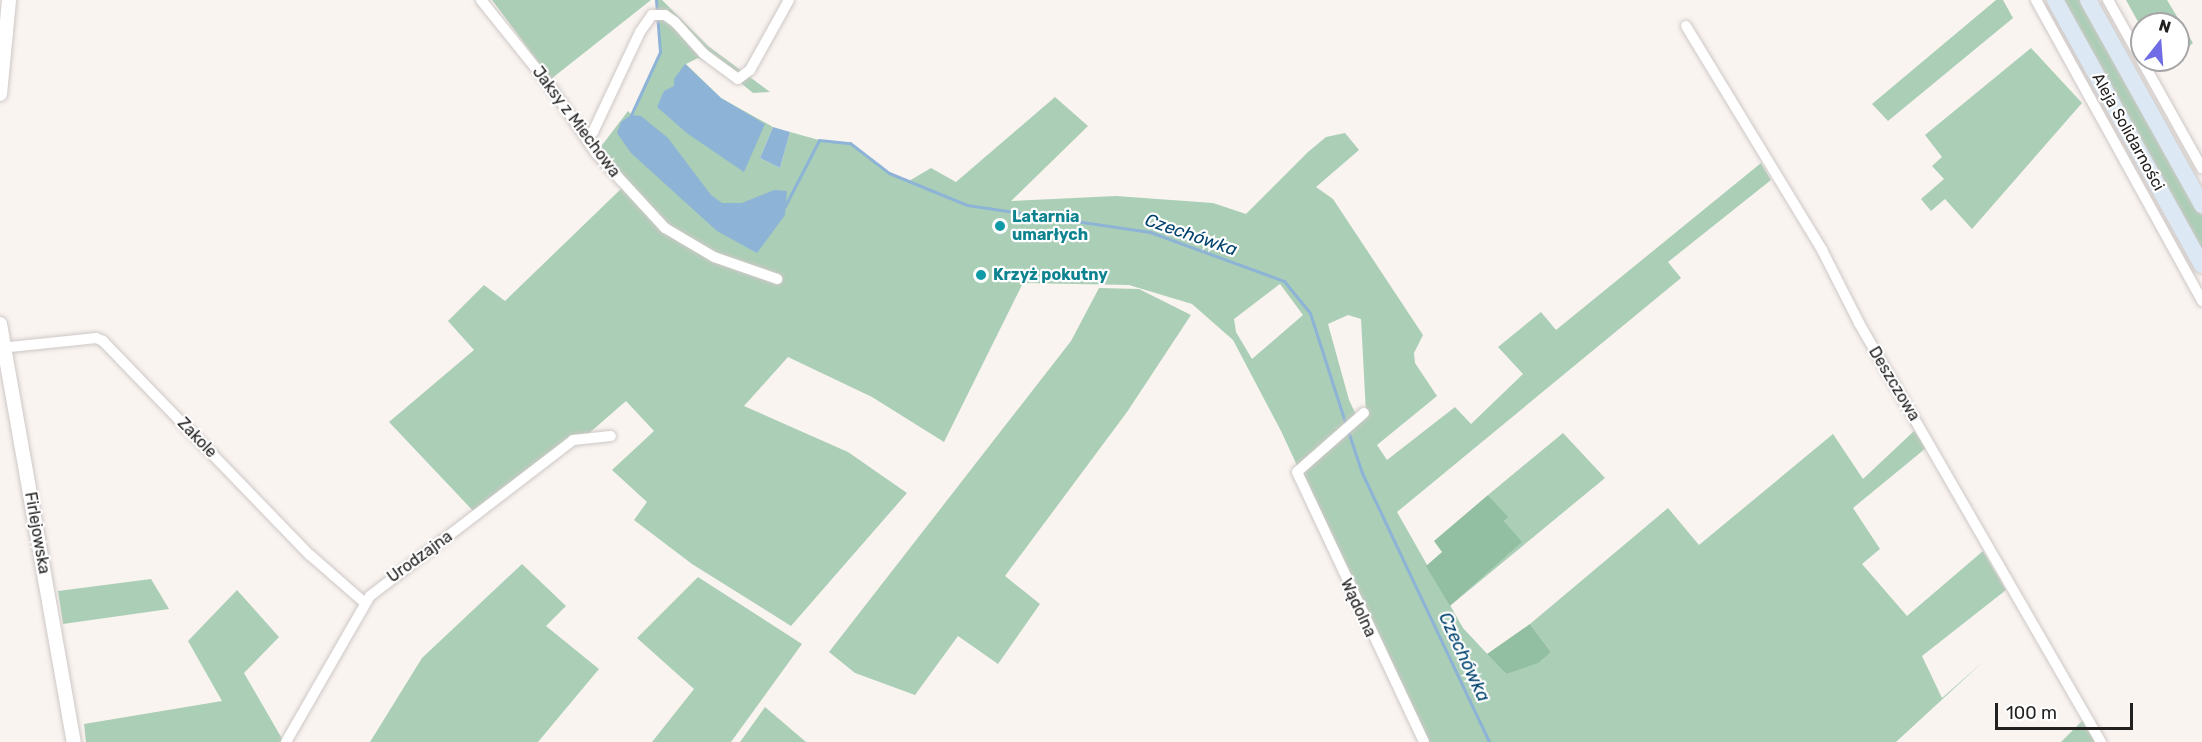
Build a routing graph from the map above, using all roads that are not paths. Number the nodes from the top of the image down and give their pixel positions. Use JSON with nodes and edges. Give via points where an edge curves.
{"nodes":[{"id":1,"x":9,"y":0,"type":"edge"},
{"id":2,"x":481,"y":0,"type":"edge"},
{"id":3,"x":789,"y":0,"type":"edge"},
{"id":4,"x":2036,"y":0,"type":"edge"},
{"id":5,"x":2055,"y":0,"type":"edge"},
{"id":6,"x":2088,"y":0,"type":"edge"},
{"id":7,"x":2108,"y":0,"type":"edge"},
{"id":8,"x":1686,"y":26,"type":"dead end"},
{"id":9,"x":0,"y":94,"type":"edge"},
{"id":10,"x":586,"y":137,"type":"junction"},
{"id":11,"x":2202,"y":168,"type":"edge"},
{"id":12,"x":2202,"y":205,"type":"edge"},
{"id":13,"x":2202,"y":265,"type":"edge"},
{"id":14,"x":777,"y":279,"type":"dead end"},
{"id":15,"x":2202,"y":300,"type":"edge"},
{"id":16,"x":0,"y":324,"type":"edge"},
{"id":17,"x":2,"y":348,"type":"edge"},
{"id":18,"x":1364,"y":413,"type":"dead end"},
{"id":19,"x":610,"y":436,"type":"dead end"},
{"id":20,"x":365,"y":603,"type":"junction"},
{"id":21,"x":74,"y":742,"type":"edge"},
{"id":22,"x":286,"y":742,"type":"edge"},
{"id":23,"x":1424,"y":742,"type":"edge"},
{"id":24,"x":2101,"y":742,"type":"edge"}],
"edges":[{"from":1,"to":9,"type":"street"},
{"from":2,"to":10,"type":"street","name":"Jaksy z Miechowa"},
{"from":3,"to":10,"type":"street","via":[[750,70],[738,79],[704,54],[665,15],[647,18],[593,132]]},
{"from":4,"to":15,"type":"street"},
{"from":5,"to":13,"type":"main road","name":"Aleja Solidarności"},
{"from":6,"to":12,"type":"main road","name":"Aleja Solidarności"},
{"from":7,"to":11,"type":"street"},
{"from":8,"to":24,"type":"street","name":"Deszczowa","via":[[1822,250],[1858,323]]},
{"from":10,"to":14,"type":"street","name":"Jaksy z Miechowa","via":[[627,190],[665,228],[714,257]]},
{"from":16,"to":17,"type":"street","name":"Firlejowska"},
{"from":17,"to":20,"type":"street","name":"Zakole","via":[[96,338],[104,341],[303,548]]},
{"from":17,"to":21,"type":"street","name":"Firlejowska"},
{"from":18,"to":23,"type":"street","name":"Wądolna","via":[[1296,472]]},
{"from":19,"to":20,"type":"street","name":"Urodzajna","via":[[573,440],[397,572]]},
{"from":20,"to":22,"type":"street","name":"Urodzajna"}]}
